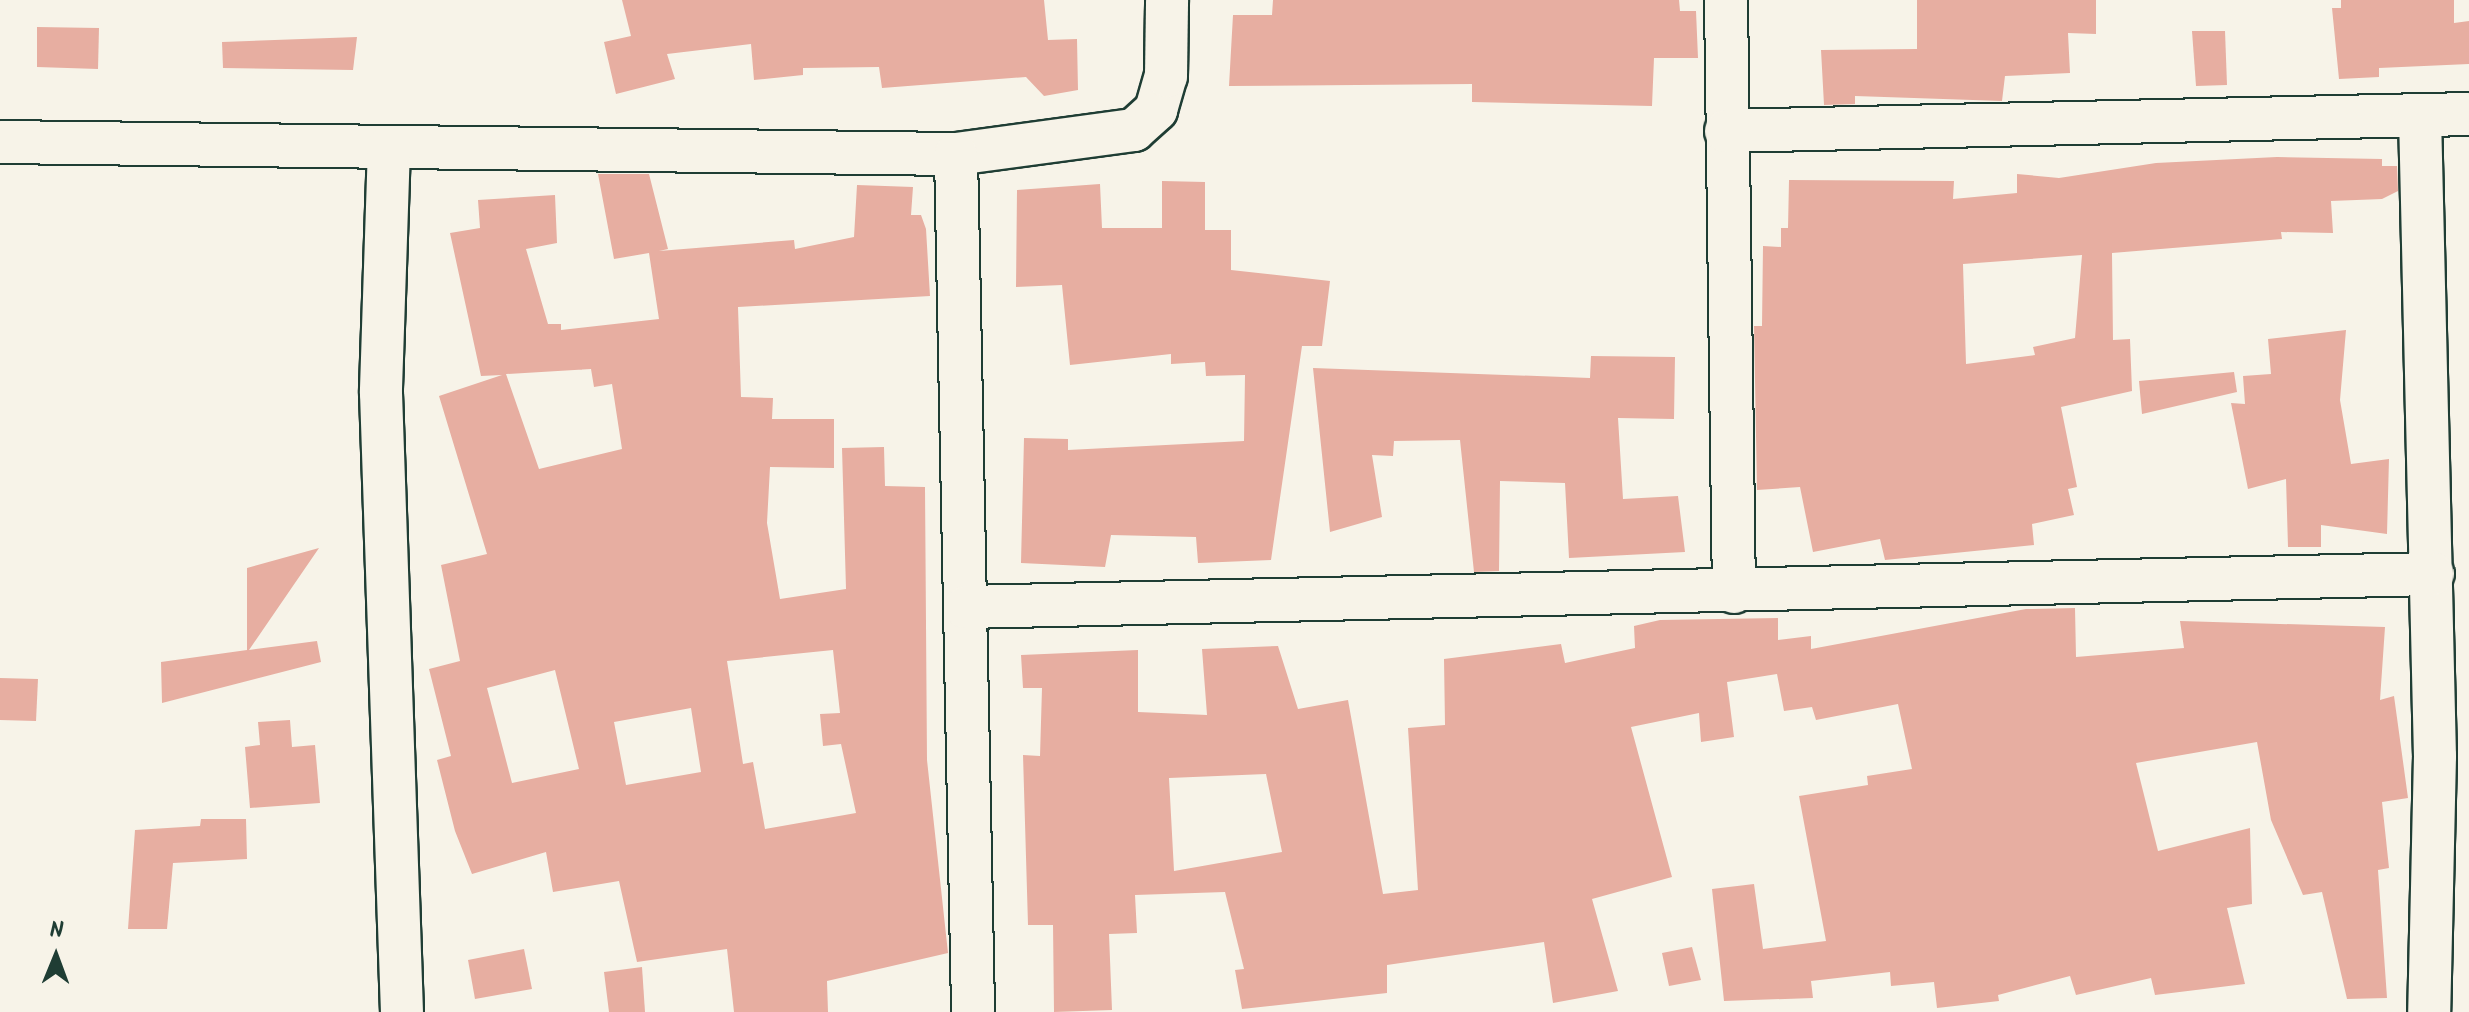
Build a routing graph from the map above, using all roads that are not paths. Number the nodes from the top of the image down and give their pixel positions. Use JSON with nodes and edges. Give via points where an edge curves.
{"nodes":[{"id":1,"x":1167,"y":0,"type":"edge"},
{"id":2,"x":1726,"y":0,"type":"edge"},
{"id":3,"x":2469,"y":114,"type":"edge"},
{"id":4,"x":2420,"y":116,"type":"junction"},
{"id":5,"x":1726,"y":131,"type":"junction"},
{"id":6,"x":0,"y":142,"type":"edge"},
{"id":7,"x":389,"y":147,"type":"junction"},
{"id":8,"x":956,"y":154,"type":"junction"},
{"id":9,"x":2433,"y":574,"type":"junction"},
{"id":10,"x":1734,"y":592,"type":"junction"},
{"id":11,"x":966,"y":607,"type":"junction"},
{"id":12,"x":2452,"y":755,"type":"edge"},
{"id":13,"x":402,"y":1012,"type":"edge"},
{"id":14,"x":973,"y":1012,"type":"edge"},
{"id":15,"x":2429,"y":1012,"type":"edge"}],
"edges":[{"from":1,"to":8,"type":"street","via":[[1166,76],[1156,110],[1134,130]]},
{"from":2,"to":5,"type":"street"},
{"from":3,"to":4,"type":"street"},
{"from":4,"to":5,"type":"street"},
{"from":4,"to":9,"type":"street"},
{"from":5,"to":10,"type":"street"},
{"from":6,"to":7,"type":"street"},
{"from":7,"to":8,"type":"street"},
{"from":7,"to":13,"type":"street","via":[[381,393]]},
{"from":8,"to":11,"type":"street"},
{"from":9,"to":10,"type":"street"},
{"from":9,"to":12,"type":"street"},
{"from":10,"to":11,"type":"street"},
{"from":11,"to":14,"type":"street"},
{"from":12,"to":15,"type":"street"}]}
